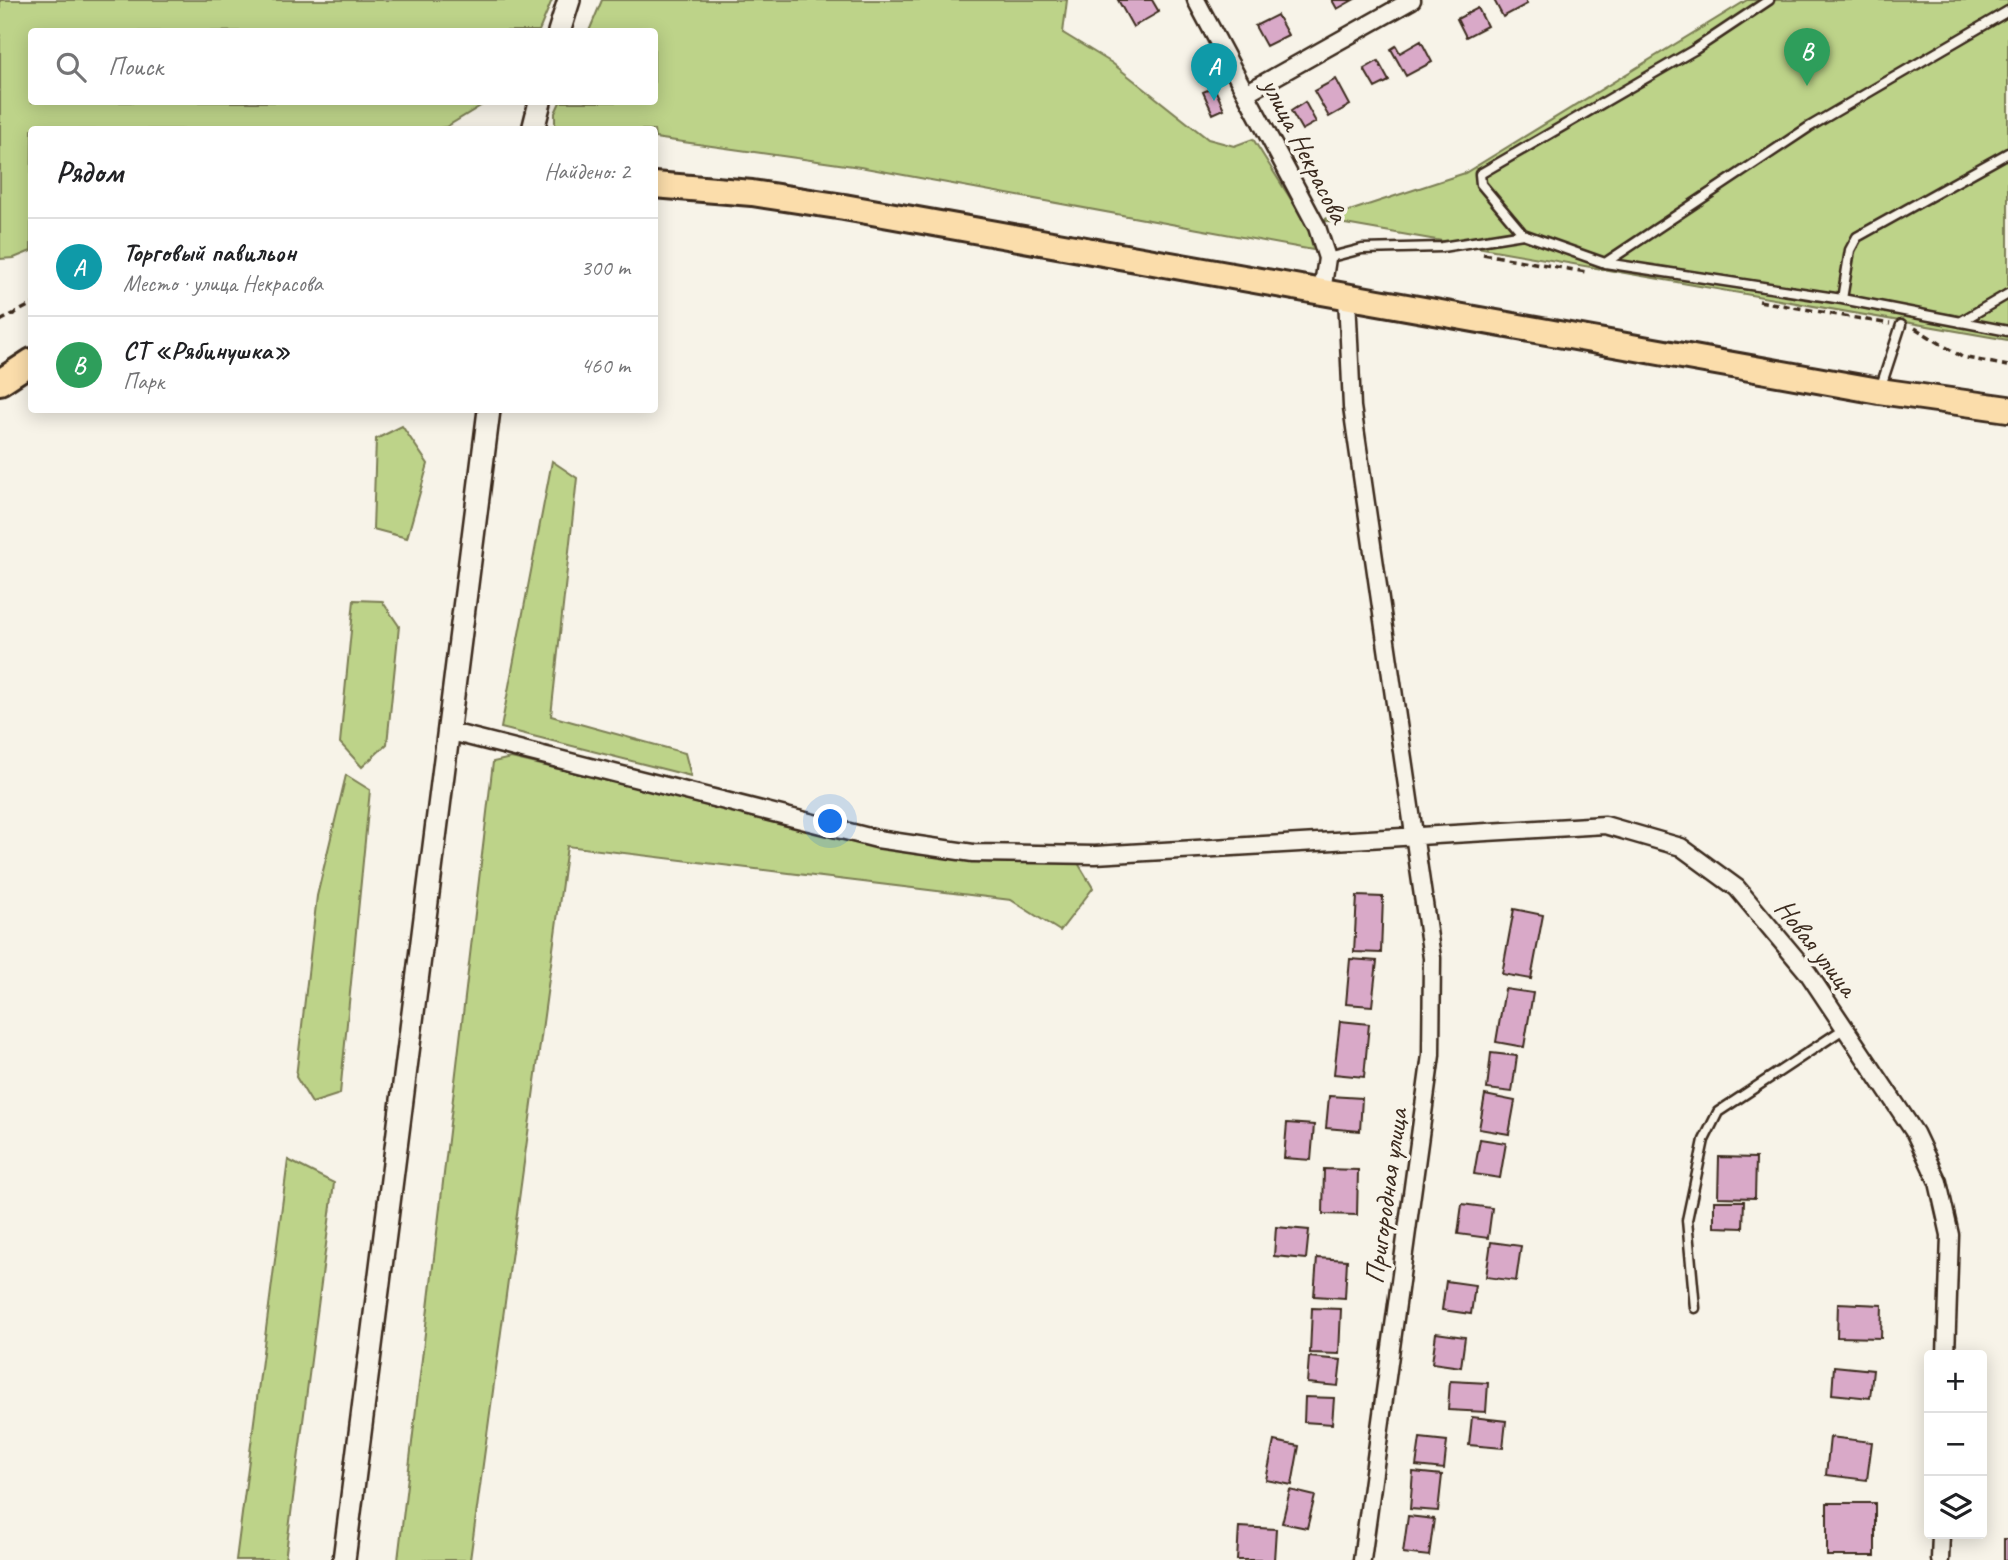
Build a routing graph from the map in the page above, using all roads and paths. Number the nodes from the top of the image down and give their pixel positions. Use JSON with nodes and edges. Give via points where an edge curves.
{"nodes":[{"id":1,"x":569,"y":0,"type":"edge"},
{"id":2,"x":1196,"y":0,"type":"edge"},
{"id":3,"x":1412,"y":0,"type":"edge"},
{"id":4,"x":1769,"y":0,"type":"edge"},
{"id":5,"x":2008,"y":10,"type":"edge"},
{"id":6,"x":560,"y":28,"type":"edge"},
{"id":7,"x":1246,"y":93,"type":"junction"},
{"id":8,"x":539,"y":105,"type":"edge"},
{"id":9,"x":534,"y":126,"type":"edge"},
{"id":10,"x":2008,"y":153,"type":"edge"},
{"id":11,"x":658,"y":185,"type":"edge"},
{"id":12,"x":1523,"y":234,"type":"junction"},
{"id":13,"x":1483,"y":254,"type":"dead end"},
{"id":14,"x":1327,"y":258,"type":"junction"},
{"id":15,"x":1605,"y":263,"type":"junction"},
{"id":16,"x":1591,"y":272,"type":"dead end"},
{"id":17,"x":1322,"y":292,"type":"junction"},
{"id":18,"x":2008,"y":294,"type":"edge"},
{"id":19,"x":1347,"y":296,"type":"junction"},
{"id":20,"x":1842,"y":299,"type":"junction"},
{"id":21,"x":1752,"y":300,"type":"dead end"},
{"id":22,"x":28,"y":306,"type":"edge"},
{"id":23,"x":0,"y":321,"type":"edge"},
{"id":24,"x":1960,"y":321,"type":"junction"},
{"id":25,"x":1901,"y":326,"type":"junction"},
{"id":26,"x":2008,"y":331,"type":"edge"},
{"id":27,"x":28,"y":364,"type":"edge"},
{"id":28,"x":2008,"y":366,"type":"edge"},
{"id":29,"x":0,"y":382,"type":"edge"},
{"id":30,"x":1879,"y":391,"type":"junction"},
{"id":31,"x":2008,"y":409,"type":"edge"},
{"id":32,"x":489,"y":413,"type":"edge"},
{"id":33,"x":447,"y":731,"type":"junction"},
{"id":34,"x":1413,"y":838,"type":"junction"},
{"id":35,"x":1845,"y":1028,"type":"junction"},
{"id":36,"x":1695,"y":1308,"type":"dead end"},
{"id":37,"x":1947,"y":1350,"type":"edge"},
{"id":38,"x":1941,"y":1539,"type":"edge"},
{"id":39,"x":344,"y":1560,"type":"edge"},
{"id":40,"x":1362,"y":1560,"type":"edge"},
{"id":41,"x":1940,"y":1560,"type":"edge"}],
"edges":[{"from":1,"to":6,"type":"street"},
{"from":2,"to":7,"type":"street","name":"улица Некрасова"},
{"from":3,"to":7,"type":"street"},
{"from":4,"to":12,"type":"lane","via":[[1694,50],[1480,174],[1481,184]]},
{"from":5,"to":15,"type":"lane","via":[[1819,120]]},
{"from":7,"to":14,"type":"street","name":"улица Некрасова","via":[[1317,227]]},
{"from":8,"to":9,"type":"street"},
{"from":10,"to":20,"type":"lane","via":[[1857,237],[1850,250]]},
{"from":11,"to":17,"type":"main road","via":[[844,207]]},
{"from":12,"to":14,"type":"lane","via":[[1442,247],[1362,249]]},
{"from":12,"to":15,"type":"lane"},
{"from":13,"to":16,"type":"path"},
{"from":14,"to":17,"type":"street","name":"улица Некрасова"},
{"from":15,"to":20,"type":"lane"},
{"from":17,"to":19,"type":"main road"},
{"from":18,"to":24,"type":"lane"},
{"from":19,"to":30,"type":"main road"},
{"from":19,"to":34,"type":"street","name":"Пригородная улица","via":[[1352,407]]},
{"from":20,"to":24,"type":"lane"},
{"from":21,"to":25,"type":"path"},
{"from":22,"to":23,"type":"path"},
{"from":24,"to":26,"type":"lane"},
{"from":25,"to":28,"type":"path","via":[[1918,328],[1962,357]]},
{"from":25,"to":30,"type":"lane"},
{"from":27,"to":29,"type":"main road"},
{"from":30,"to":31,"type":"main road"},
{"from":32,"to":33,"type":"street"},
{"from":33,"to":34,"type":"street","name":"Новая улица","via":[[877,839],[973,853],[1096,855]]},
{"from":33,"to":39,"type":"street"},
{"from":34,"to":35,"type":"street","name":"Новая улица","via":[[1605,825],[1681,847],[1737,888],[1808,973]]},
{"from":34,"to":40,"type":"street","name":"Пригородная улица","via":[[1432,958],[1431,1055]]},
{"from":35,"to":36,"type":"lane","via":[[1718,1112],[1704,1140],[1688,1220]]},
{"from":35,"to":37,"type":"street","name":"Новая улица","via":[[1915,1133],[1938,1182],[1950,1236]]},
{"from":38,"to":41,"type":"street"}]}
